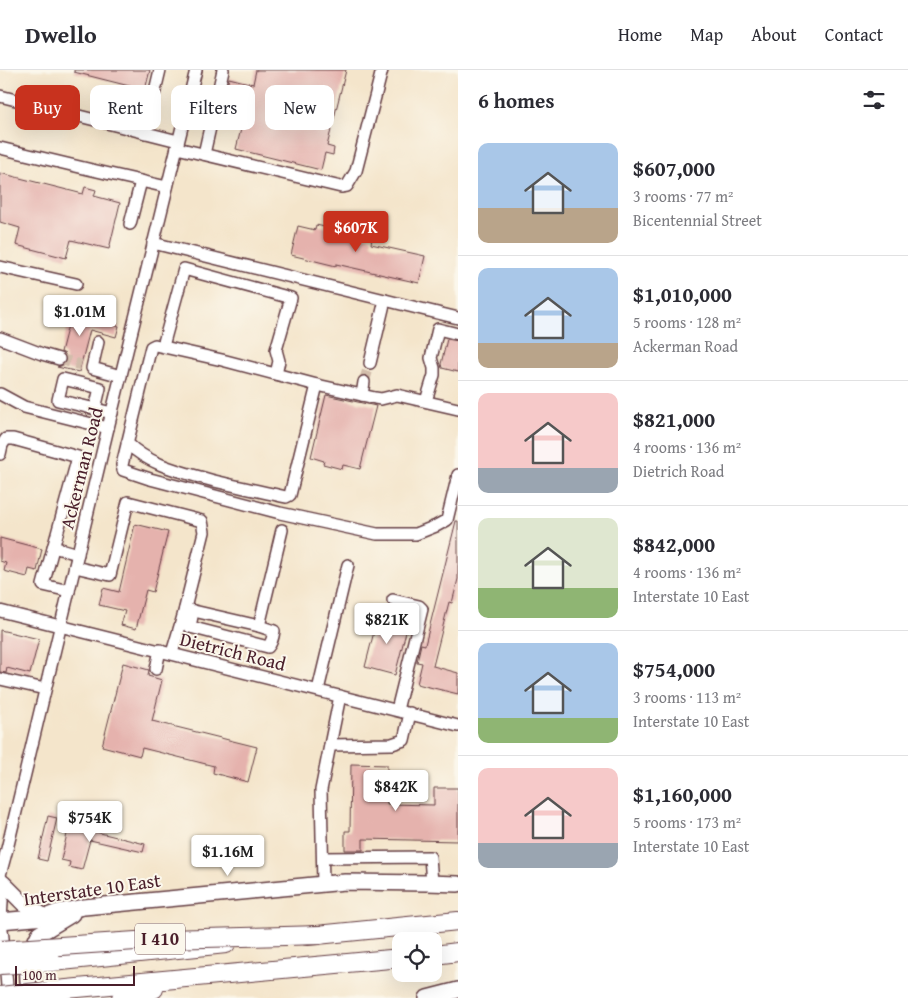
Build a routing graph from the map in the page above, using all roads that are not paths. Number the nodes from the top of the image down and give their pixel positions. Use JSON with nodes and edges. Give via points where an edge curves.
{"nodes":[{"id":1,"x":160,"y":70,"type":"edge"},
{"id":2,"x":196,"y":70,"type":"edge"},
{"id":3,"x":223,"y":70,"type":"edge"},
{"id":4,"x":382,"y":70,"type":"edge"},
{"id":5,"x":0,"y":96,"type":"edge"},
{"id":6,"x":145,"y":132,"type":"junction"},
{"id":7,"x":178,"y":144,"type":"junction"},
{"id":8,"x":0,"y":148,"type":"edge"},
{"id":9,"x":204,"y":154,"type":"junction"},
{"id":10,"x":141,"y":181,"type":"junction"},
{"id":11,"x":167,"y":187,"type":"junction"},
{"id":12,"x":130,"y":224,"type":"dead end"},
{"id":13,"x":153,"y":243,"type":"junction"},
{"id":14,"x":0,"y":267,"type":"edge"},
{"id":15,"x":76,"y":284,"type":"dead end"},
{"id":16,"x":386,"y":300,"type":"junction"},
{"id":17,"x":458,"y":318,"type":"edge"},
{"id":18,"x":458,"y":334,"type":"edge"},
{"id":19,"x":0,"y":338,"type":"edge"},
{"id":20,"x":98,"y":342,"type":"dead end"},
{"id":21,"x":163,"y":346,"type":"junction"},
{"id":22,"x":126,"y":357,"type":"junction"},
{"id":23,"x":59,"y":359,"type":"tunnel mouth"},
{"id":24,"x":147,"y":363,"type":"junction"},
{"id":25,"x":370,"y":363,"type":"tunnel mouth"},
{"id":26,"x":276,"y":374,"type":"junction"},
{"id":27,"x":121,"y":376,"type":"junction"},
{"id":28,"x":364,"y":382,"type":"tunnel mouth"},
{"id":29,"x":317,"y":385,"type":"junction"},
{"id":30,"x":0,"y":394,"type":"edge"},
{"id":31,"x":362,"y":395,"type":"junction"},
{"id":32,"x":426,"y":401,"type":"junction"},
{"id":33,"x":95,"y":409,"type":"dead end"},
{"id":34,"x":458,"y":409,"type":"edge"},
{"id":35,"x":112,"y":413,"type":"junction"},
{"id":36,"x":108,"y":428,"type":"junction"},
{"id":37,"x":104,"y":445,"type":"junction"},
{"id":38,"x":126,"y":447,"type":"junction"},
{"id":39,"x":0,"y":454,"type":"edge"},
{"id":40,"x":458,"y":475,"type":"edge"},
{"id":41,"x":282,"y":530,"type":"dead end"},
{"id":42,"x":53,"y":547,"type":"junction"},
{"id":43,"x":78,"y":554,"type":"junction"},
{"id":44,"x":348,"y":565,"type":"dead end"},
{"id":45,"x":75,"y":567,"type":"junction"},
{"id":46,"x":69,"y":591,"type":"junction"},
{"id":47,"x":393,"y":600,"type":"dead end"},
{"id":48,"x":189,"y":610,"type":"junction"},
{"id":49,"x":0,"y":611,"type":"edge"},
{"id":50,"x":61,"y":625,"type":"junction"},
{"id":51,"x":259,"y":626,"type":"junction"},
{"id":52,"x":166,"y":652,"type":"junction"},
{"id":53,"x":156,"y":669,"type":"dead end"},
{"id":54,"x":0,"y":679,"type":"edge"},
{"id":55,"x":45,"y":689,"type":"junction"},
{"id":56,"x":318,"y":690,"type":"junction"},
{"id":57,"x":340,"y":696,"type":"junction"},
{"id":58,"x":397,"y":710,"type":"junction"},
{"id":59,"x":410,"y":713,"type":"junction"},
{"id":60,"x":458,"y":726,"type":"edge"},
{"id":61,"x":330,"y":745,"type":"junction"},
{"id":62,"x":323,"y":858,"type":"junction"},
{"id":63,"x":1,"y":872,"type":"edge"},
{"id":64,"x":432,"y":883,"type":"junction"},
{"id":65,"x":323,"y":884,"type":"junction"},
{"id":66,"x":458,"y":884,"type":"edge"},
{"id":67,"x":84,"y":907,"type":"junction"},
{"id":68,"x":45,"y":917,"type":"junction"},
{"id":69,"x":0,"y":921,"type":"edge"},
{"id":70,"x":458,"y":921,"type":"edge"},
{"id":71,"x":321,"y":935,"type":"junction"},
{"id":72,"x":0,"y":950,"type":"edge"},
{"id":73,"x":458,"y":952,"type":"edge"},
{"id":74,"x":442,"y":954,"type":"edge"},
{"id":75,"x":392,"y":959,"type":"edge"},
{"id":76,"x":0,"y":965,"type":"edge"},
{"id":77,"x":202,"y":976,"type":"junction"},
{"id":78,"x":458,"y":990,"type":"edge"},
{"id":79,"x":0,"y":996,"type":"edge"},
{"id":80,"x":8,"y":998,"type":"edge"},
{"id":81,"x":32,"y":998,"type":"edge"},
{"id":82,"x":121,"y":998,"type":"edge"},
{"id":83,"x":427,"y":998,"type":"edge"}],
"edges":[{"from":1,"to":6,"type":"street"},
{"from":2,"to":7,"type":"street","name":"Ackerman Road"},
{"from":3,"to":9,"type":"street"},
{"from":4,"to":9,"type":"street","via":[[356,171],[347,186]]},
{"from":5,"to":6,"type":"street"},
{"from":6,"to":7,"type":"street"},
{"from":7,"to":9,"type":"street"},
{"from":7,"to":11,"type":"street","name":"Ackerman Road"},
{"from":8,"to":10,"type":"street"},
{"from":10,"to":11,"type":"street"},
{"from":10,"to":12,"type":"street"},
{"from":11,"to":13,"type":"street","name":"Ackerman Road"},
{"from":13,"to":16,"type":"street"},
{"from":13,"to":22,"type":"street","name":"Ackerman Road"},
{"from":14,"to":15,"type":"street"},
{"from":16,"to":17,"type":"street"},
{"from":16,"to":25,"type":"street"},
{"from":18,"to":32,"type":"street","via":[[438,329],[431,358],[434,374]]},
{"from":19,"to":23,"type":"street"},
{"from":20,"to":27,"type":"street","via":[[86,367]]},
{"from":21,"to":24,"type":"street","via":[[152,347]]},
{"from":21,"to":26,"type":"street"},
{"from":21,"to":26,"type":"street","via":[[184,269],[291,298],[276,350],[279,361]]},
{"from":22,"to":24,"type":"street"},
{"from":22,"to":27,"type":"street","name":"Ackerman Road"},
{"from":24,"to":38,"type":"street"},
{"from":26,"to":29,"type":"street"},
{"from":27,"to":35,"type":"street","name":"Ackerman Road"},
{"from":28,"to":31,"type":"street"},
{"from":29,"to":31,"type":"street"},
{"from":29,"to":38,"type":"street","via":[[286,498],[160,465]]},
{"from":30,"to":36,"type":"street","via":[[24,407]]},
{"from":31,"to":32,"type":"street","via":[[381,399],[397,395]]},
{"from":32,"to":34,"type":"street"},
{"from":33,"to":35,"type":"street"},
{"from":35,"to":36,"type":"street","name":"Ackerman Road"},
{"from":36,"to":37,"type":"street","name":"Ackerman Road"},
{"from":37,"to":38,"type":"street"},
{"from":37,"to":43,"type":"street","name":"Ackerman Road"},
{"from":38,"to":40,"type":"street","via":[[122,465],[123,470],[131,474],[280,513],[377,534],[416,534],[447,520]]},
{"from":39,"to":42,"type":"street","via":[[6,439],[13,439],[78,458]]},
{"from":41,"to":51,"type":"street"},
{"from":42,"to":43,"type":"street"},
{"from":42,"to":46,"type":"street","via":[[43,585]]},
{"from":43,"to":45,"type":"street","name":"Ackerman Road"},
{"from":44,"to":56,"type":"street"},
{"from":45,"to":46,"type":"street","name":"Ackerman Road"},
{"from":45,"to":48,"type":"street","via":[[110,575],[128,502],[202,521],[204,532]]},
{"from":46,"to":50,"type":"street","name":"Ackerman Road"},
{"from":47,"to":58,"type":"street","via":[[422,609]]},
{"from":48,"to":51,"type":"street"},
{"from":48,"to":51,"type":"street","via":[[190,627],[268,647],[274,631]]},
{"from":48,"to":52,"type":"street"},
{"from":49,"to":50,"type":"street","name":"Dietrich Road"},
{"from":50,"to":52,"type":"street","name":"Dietrich Road"},
{"from":50,"to":55,"type":"street","name":"Ackerman Road"},
{"from":52,"to":53,"type":"street"},
{"from":52,"to":56,"type":"street","name":"Dietrich Road"},
{"from":54,"to":55,"type":"street"},
{"from":55,"to":63,"type":"street","name":"Ackerman Road"},
{"from":56,"to":57,"type":"street","name":"Dietrich Road"},
{"from":57,"to":58,"type":"street","name":"Dietrich Road"},
{"from":57,"to":61,"type":"street"},
{"from":58,"to":59,"type":"street","name":"Dietrich Road"},
{"from":59,"to":60,"type":"street","name":"Dietrich Road"},
{"from":59,"to":61,"type":"street","via":[[404,740],[392,744]]},
{"from":61,"to":62,"type":"street","via":[[321,790]]},
{"from":62,"to":64,"type":"street","via":[[430,857]]},
{"from":62,"to":65,"type":"street"},
{"from":63,"to":68,"type":"main road","via":[[24,904]]},
{"from":63,"to":69,"type":"street","name":"Ackerman Road"},
{"from":64,"to":65,"type":"main road","name":"Interstate 10 East"},
{"from":64,"to":66,"type":"main road","name":"Interstate 10 East"},
{"from":65,"to":67,"type":"main road","name":"Interstate 10 East"},
{"from":67,"to":68,"type":"main road","name":"Interstate 10 East"},
{"from":67,"to":81,"type":"main road","via":[[39,934],[27,959]]},
{"from":68,"to":69,"type":"main road","name":"Interstate 10 East"},
{"from":69,"to":80,"type":"street","name":"Ackerman Road"},
{"from":70,"to":71,"type":"highway"},
{"from":71,"to":72,"type":"highway","number":"I 410","bridge":true,"via":[[166,939]]},
{"from":71,"to":76,"type":"highway","bridge":true},
{"from":73,"to":74,"type":"highway"},
{"from":75,"to":77,"type":"highway"},
{"from":77,"to":79,"type":"highway","bridge":true},
{"from":77,"to":82,"type":"highway"},
{"from":78,"to":83,"type":"main road"}]}
